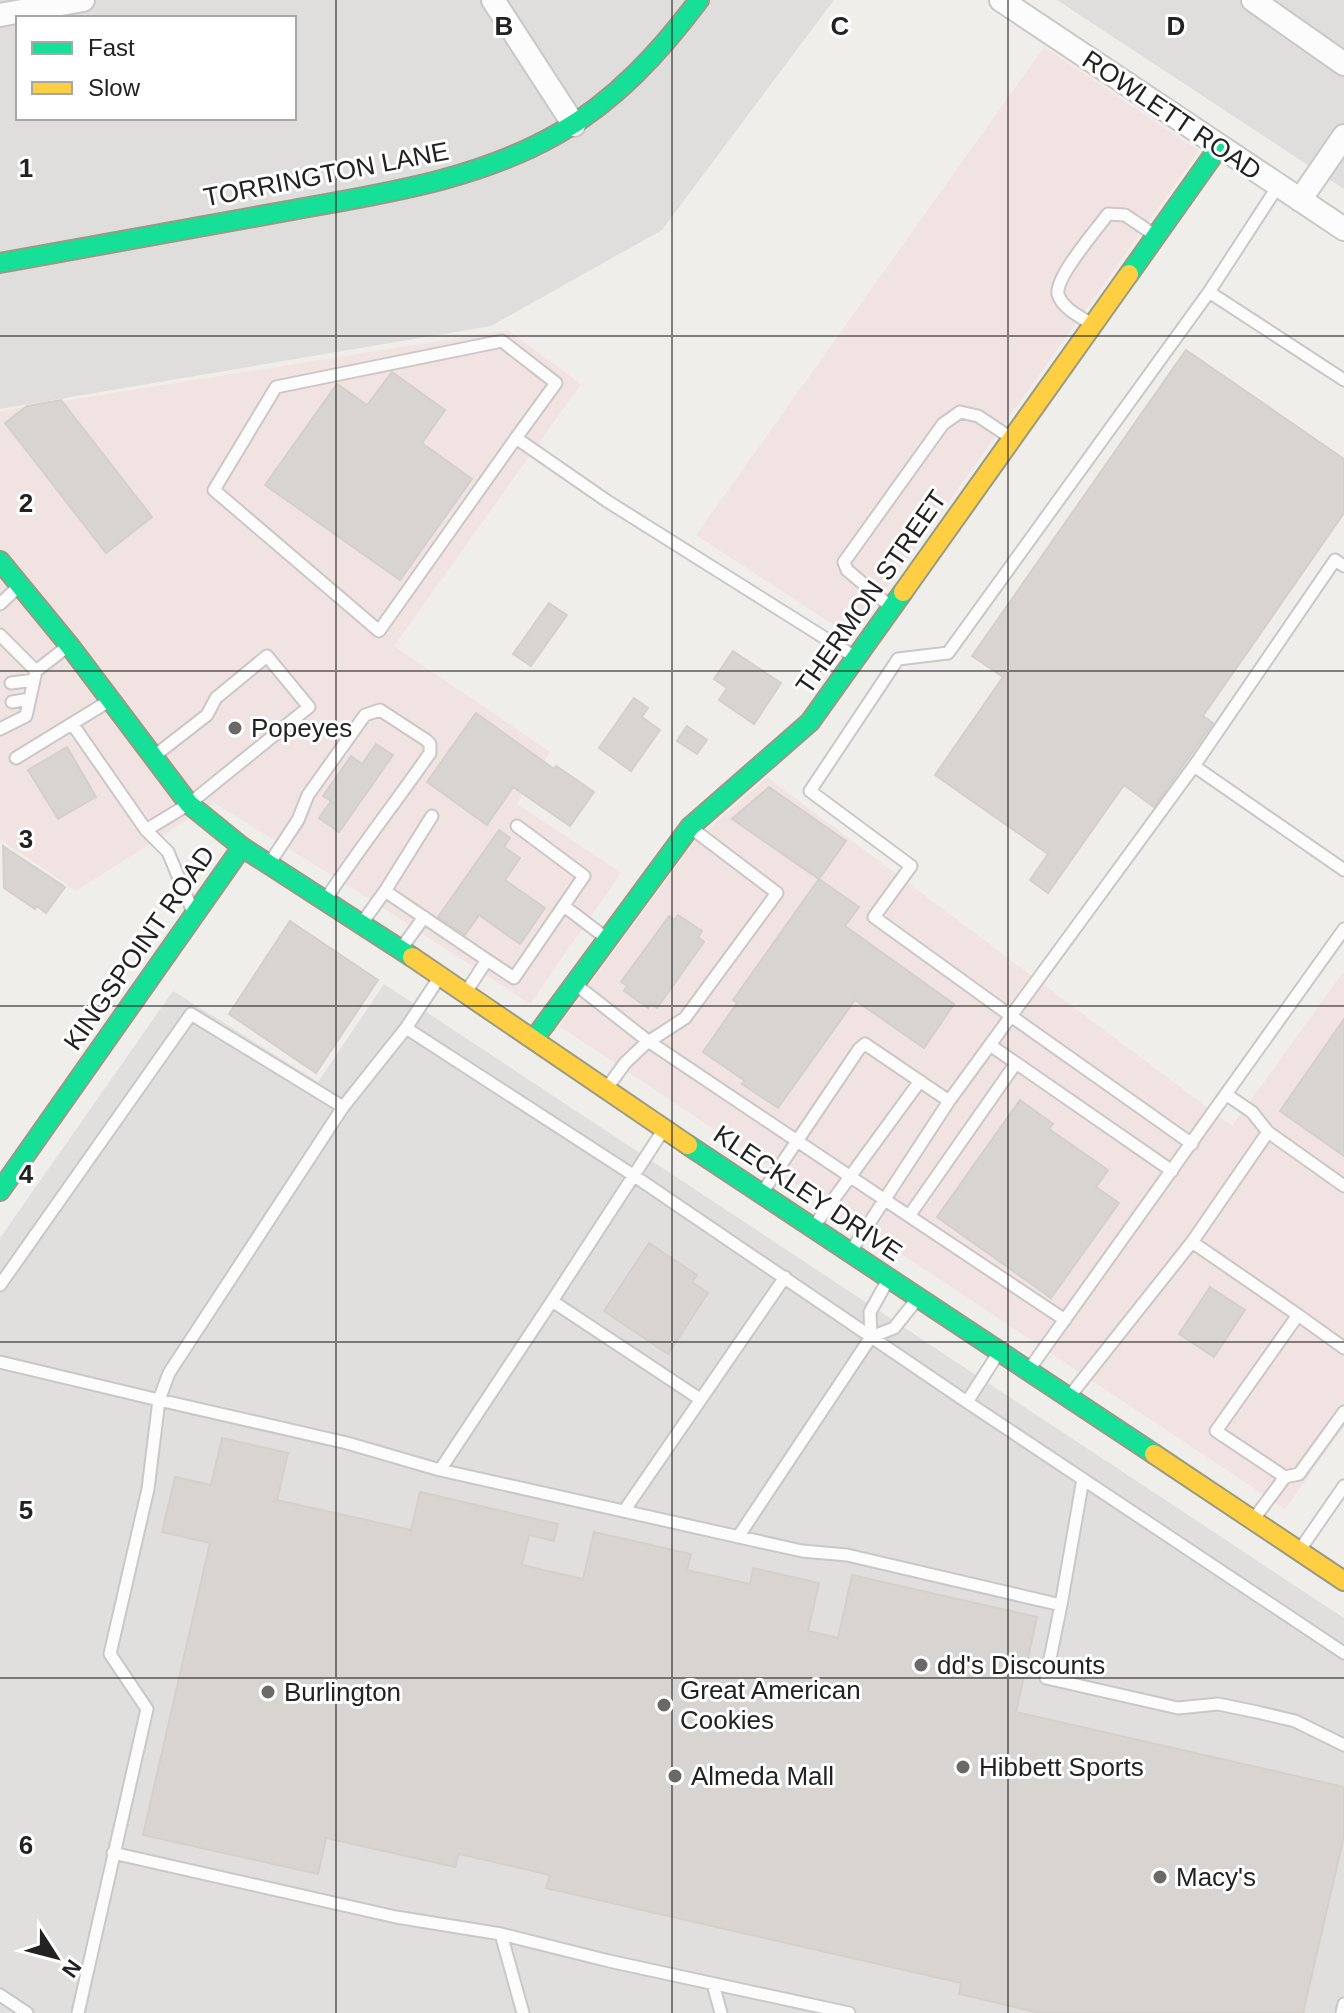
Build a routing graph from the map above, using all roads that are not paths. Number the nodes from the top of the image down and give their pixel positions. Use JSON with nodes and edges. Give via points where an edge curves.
{"nodes":[{"id":1,"x":83,"y":0,"type":"edge"},
{"id":2,"x":493,"y":0,"type":"edge"},
{"id":3,"x":699,"y":0,"type":"edge"},
{"id":4,"x":1001,"y":0,"type":"edge"},
{"id":5,"x":1268,"y":4,"type":"edge"},
{"id":6,"x":0,"y":15,"type":"edge"},
{"id":7,"x":1344,"y":64,"type":"edge"},
{"id":8,"x":574,"y":125,"type":"junction"},
{"id":9,"x":1344,"y":136,"type":"edge"},
{"id":10,"x":1219,"y":147,"type":"junction"},
{"id":11,"x":1278,"y":186,"type":"junction"},
{"id":12,"x":1300,"y":200,"type":"junction"},
{"id":13,"x":1344,"y":229,"type":"edge"},
{"id":14,"x":1156,"y":236,"type":"junction"},
{"id":15,"x":0,"y":263,"type":"edge"},
{"id":16,"x":1209,"y":292,"type":"junction"},
{"id":17,"x":1093,"y":325,"type":"junction"},
{"id":18,"x":1344,"y":380,"type":"edge"},
{"id":19,"x":516,"y":438,"type":"junction"},
{"id":20,"x":1012,"y":439,"type":"junction"},
{"id":21,"x":0,"y":561,"type":"edge"},
{"id":22,"x":1344,"y":566,"type":"edge"},
{"id":23,"x":19,"y":586,"type":"junction"},
{"id":24,"x":0,"y":604,"type":"edge"},
{"id":25,"x":892,"y":607,"type":"junction"},
{"id":26,"x":0,"y":635,"type":"edge"},
{"id":27,"x":69,"y":645,"type":"junction"},
{"id":28,"x":856,"y":658,"type":"junction"},
{"id":29,"x":24,"y":659,"type":"junction"},
{"id":30,"x":10,"y":661,"type":"dead end"},
{"id":31,"x":35,"y":675,"type":"junction"},
{"id":32,"x":11,"y":683,"type":"dead end"},
{"id":33,"x":30,"y":699,"type":"junction"},
{"id":34,"x":110,"y":701,"type":"junction"},
{"id":35,"x":12,"y":702,"type":"dead end"},
{"id":36,"x":73,"y":725,"type":"junction"},
{"id":37,"x":0,"y":729,"type":"edge"},
{"id":38,"x":153,"y":757,"type":"junction"},
{"id":39,"x":16,"y":758,"type":"dead end"},
{"id":40,"x":1194,"y":766,"type":"junction"},
{"id":41,"x":189,"y":804,"type":"junction"},
{"id":42,"x":432,"y":816,"type":"dead end"},
{"id":43,"x":517,"y":826,"type":"dead end"},
{"id":44,"x":690,"y":827,"type":"junction"},
{"id":45,"x":146,"y":830,"type":"junction"},
{"id":46,"x":242,"y":847,"type":"junction"},
{"id":47,"x":269,"y":864,"type":"junction"},
{"id":48,"x":1344,"y":870,"type":"edge"},
{"id":49,"x":385,"y":891,"type":"junction"},
{"id":50,"x":325,"y":899,"type":"junction"},
{"id":51,"x":564,"y":906,"type":"junction"},
{"id":52,"x":194,"y":913,"type":"junction"},
{"id":53,"x":424,"y":917,"type":"junction"},
{"id":54,"x":362,"y":924,"type":"junction"},
{"id":55,"x":1344,"y":929,"type":"edge"},
{"id":56,"x":607,"y":938,"type":"junction"},
{"id":57,"x":401,"y":950,"type":"junction"},
{"id":58,"x":487,"y":960,"type":"junction"},
{"id":59,"x":440,"y":975,"type":"junction"},
{"id":60,"x":573,"y":983,"type":"junction"},
{"id":61,"x":465,"y":993,"type":"junction"},
{"id":62,"x":1011,"y":1016,"type":"junction"},
{"id":63,"x":406,"y":1028,"type":"junction"},
{"id":64,"x":534,"y":1039,"type":"junction"},
{"id":65,"x":648,"y":1041,"type":"junction"},
{"id":66,"x":990,"y":1045,"type":"junction"},
{"id":67,"x":1016,"y":1063,"type":"junction"},
{"id":68,"x":920,"y":1081,"type":"junction"},
{"id":69,"x":606,"y":1090,"type":"junction"},
{"id":70,"x":1227,"y":1095,"type":"junction"},
{"id":71,"x":949,"y":1101,"type":"junction"},
{"id":72,"x":343,"y":1107,"type":"junction"},
{"id":73,"x":665,"y":1129,"type":"junction"},
{"id":74,"x":1268,"y":1132,"type":"junction"},
{"id":75,"x":797,"y":1140,"type":"junction"},
{"id":76,"x":1192,"y":1144,"type":"junction"},
{"id":77,"x":1172,"y":1171,"type":"junction"},
{"id":78,"x":633,"y":1175,"type":"junction"},
{"id":79,"x":850,"y":1176,"type":"junction"},
{"id":80,"x":1344,"y":1186,"type":"edge"},
{"id":81,"x":0,"y":1191,"type":"edge"},
{"id":82,"x":762,"y":1193,"type":"junction"},
{"id":83,"x":884,"y":1201,"type":"junction"},
{"id":84,"x":909,"y":1216,"type":"junction"},
{"id":85,"x":813,"y":1228,"type":"junction"},
{"id":86,"x":1192,"y":1242,"type":"junction"},
{"id":87,"x":851,"y":1252,"type":"junction"},
{"id":88,"x":785,"y":1277,"type":"junction"},
{"id":89,"x":889,"y":1278,"type":"junction"},
{"id":90,"x":0,"y":1285,"type":"edge"},
{"id":91,"x":919,"y":1298,"type":"junction"},
{"id":92,"x":552,"y":1301,"type":"junction"},
{"id":93,"x":1298,"y":1315,"type":"junction"},
{"id":94,"x":1065,"y":1320,"type":"junction"},
{"id":95,"x":871,"y":1337,"type":"junction"},
{"id":96,"x":1344,"y":1348,"type":"edge"},
{"id":97,"x":1000,"y":1352,"type":"junction"},
{"id":98,"x":0,"y":1362,"type":"edge"},
{"id":99,"x":1028,"y":1371,"type":"junction"},
{"id":100,"x":1068,"y":1398,"type":"junction"},
{"id":101,"x":700,"y":1399,"type":"junction"},
{"id":102,"x":159,"y":1400,"type":"junction"},
{"id":103,"x":967,"y":1402,"type":"junction"},
{"id":104,"x":1344,"y":1412,"type":"edge"},
{"id":105,"x":440,"y":1470,"type":"junction"},
{"id":106,"x":1285,"y":1477,"type":"junction"},
{"id":107,"x":1083,"y":1479,"type":"junction"},
{"id":108,"x":1344,"y":1486,"type":"edge"},
{"id":109,"x":624,"y":1511,"type":"junction"},
{"id":110,"x":1253,"y":1520,"type":"junction"},
{"id":111,"x":738,"y":1537,"type":"junction"},
{"id":112,"x":1299,"y":1551,"type":"junction"},
{"id":113,"x":1344,"y":1581,"type":"edge"},
{"id":114,"x":1061,"y":1605,"type":"junction"},
{"id":115,"x":1344,"y":1653,"type":"edge"},
{"id":116,"x":1344,"y":1745,"type":"edge"},
{"id":117,"x":113,"y":1853,"type":"junction"},
{"id":118,"x":501,"y":1934,"type":"junction"},
{"id":119,"x":713,"y":1984,"type":"junction"},
{"id":120,"x":0,"y":1995,"type":"edge"},
{"id":121,"x":1344,"y":2004,"type":"edge"},
{"id":122,"x":27,"y":2013,"type":"edge"},
{"id":123,"x":78,"y":2013,"type":"edge"},
{"id":124,"x":523,"y":2013,"type":"edge"},
{"id":125,"x":721,"y":2013,"type":"edge"},
{"id":126,"x":849,"y":2013,"type":"edge"},
{"id":127,"x":1342,"y":2013,"type":"edge"}],
"edges":[{"from":1,"to":6,"type":"street"},
{"from":2,"to":8,"type":"street"},
{"from":3,"to":8,"type":"street","name":"TORRINGTON LANE","via":[[662,48]]},
{"from":4,"to":10,"type":"street","name":"ROWLETT ROAD"},
{"from":5,"to":7,"type":"street"},
{"from":8,"to":15,"type":"street","name":"TORRINGTON LANE","via":[[478,169],[421,186]]},
{"from":9,"to":12,"type":"street"},
{"from":10,"to":11,"type":"street","name":"ROWLETT ROAD"},
{"from":10,"to":14,"type":"street","name":"THERMON STREET"},
{"from":11,"to":12,"type":"street","name":"ROWLETT ROAD"},
{"from":11,"to":16,"type":"lane"},
{"from":12,"to":13,"type":"street","name":"ROWLETT ROAD"},
{"from":14,"to":17,"type":"street","name":"THERMON STREET"},
{"from":14,"to":17,"type":"lane","via":[[1125,215],[1108,214],[1060,279],[1058,293],[1066,307]]},
{"from":16,"to":18,"type":"lane"},
{"from":16,"to":62,"type":"lane","via":[[948,653],[898,659],[810,791],[911,866],[874,917]]},
{"from":17,"to":20,"type":"street","name":"THERMON STREET"},
{"from":19,"to":19,"type":"lane","via":[[379,631],[214,490],[276,387],[502,341],[556,383]]},
{"from":19,"to":28,"type":"lane"},
{"from":20,"to":25,"type":"street","name":"THERMON STREET"},
{"from":20,"to":25,"type":"lane","via":[[978,416],[960,412],[943,424],[844,562]]},
{"from":21,"to":23,"type":"street","name":"KINGSPOINT ROAD"},
{"from":22,"to":40,"type":"lane","via":[[1335,560]]},
{"from":23,"to":24,"type":"lane"},
{"from":23,"to":27,"type":"street","name":"KINGSPOINT ROAD"},
{"from":25,"to":28,"type":"street","name":"THERMON STREET"},
{"from":26,"to":29,"type":"lane"},
{"from":27,"to":31,"type":"lane"},
{"from":27,"to":34,"type":"street","name":"KINGSPOINT ROAD"},
{"from":28,"to":44,"type":"street","name":"THERMON STREET","via":[[810,722]]},
{"from":29,"to":30,"type":"lane"},
{"from":29,"to":31,"type":"lane"},
{"from":31,"to":32,"type":"lane"},
{"from":31,"to":33,"type":"lane"},
{"from":33,"to":35,"type":"lane"},
{"from":33,"to":37,"type":"lane","via":[[26,716]]},
{"from":34,"to":36,"type":"lane"},
{"from":34,"to":38,"type":"street","name":"KINGSPOINT ROAD"},
{"from":36,"to":39,"type":"lane"},
{"from":36,"to":45,"type":"lane"},
{"from":38,"to":41,"type":"street","name":"KINGSPOINT ROAD"},
{"from":38,"to":41,"type":"lane","via":[[207,715],[216,698],[267,656],[309,707]]},
{"from":40,"to":48,"type":"lane"},
{"from":40,"to":62,"type":"lane"},
{"from":41,"to":45,"type":"lane"},
{"from":41,"to":46,"type":"street","name":"KINGSPOINT ROAD"},
{"from":42,"to":49,"type":"lane"},
{"from":43,"to":51,"type":"lane","via":[[584,876]]},
{"from":44,"to":56,"type":"street","name":"THERMON STREET"},
{"from":44,"to":65,"type":"lane","via":[[777,893],[685,1018]]},
{"from":45,"to":52,"type":"lane","via":[[168,852]]},
{"from":46,"to":47,"type":"street","name":"KLECKLEY DRIVE"},
{"from":46,"to":52,"type":"street","name":"KINGSPOINT ROAD"},
{"from":47,"to":50,"type":"street","name":"KLECKLEY DRIVE"},
{"from":47,"to":50,"type":"lane","via":[[308,795],[365,715],[380,710],[426,740],[430,753]]},
{"from":49,"to":53,"type":"lane"},
{"from":49,"to":54,"type":"lane"},
{"from":50,"to":54,"type":"street","name":"KLECKLEY DRIVE"},
{"from":51,"to":56,"type":"lane"},
{"from":51,"to":58,"type":"lane","via":[[514,978]]},
{"from":52,"to":81,"type":"street","name":"KINGSPOINT ROAD"},
{"from":53,"to":57,"type":"lane"},
{"from":53,"to":58,"type":"lane"},
{"from":54,"to":57,"type":"street","name":"KLECKLEY DRIVE"},
{"from":55,"to":70,"type":"lane"},
{"from":56,"to":60,"type":"street","name":"THERMON STREET"},
{"from":57,"to":59,"type":"street","name":"KLECKLEY DRIVE"},
{"from":58,"to":61,"type":"lane"},
{"from":59,"to":61,"type":"street","name":"KLECKLEY DRIVE"},
{"from":59,"to":63,"type":"lane"},
{"from":60,"to":64,"type":"street","name":"THERMON STREET"},
{"from":60,"to":65,"type":"lane"},
{"from":61,"to":64,"type":"street","name":"KLECKLEY DRIVE"},
{"from":62,"to":66,"type":"lane"},
{"from":62,"to":76,"type":"lane"},
{"from":63,"to":72,"type":"lane"},
{"from":63,"to":78,"type":"lane"},
{"from":64,"to":69,"type":"street","name":"KLECKLEY DRIVE"},
{"from":65,"to":69,"type":"lane"},
{"from":65,"to":75,"type":"lane"},
{"from":66,"to":67,"type":"lane"},
{"from":66,"to":71,"type":"lane"},
{"from":67,"to":77,"type":"lane"},
{"from":67,"to":84,"type":"lane"},
{"from":68,"to":71,"type":"lane"},
{"from":68,"to":75,"type":"lane","via":[[865,1044]]},
{"from":68,"to":79,"type":"lane"},
{"from":69,"to":73,"type":"street","name":"KLECKLEY DRIVE"},
{"from":70,"to":74,"type":"lane","via":[[1252,1112]]},
{"from":70,"to":76,"type":"lane"},
{"from":71,"to":83,"type":"lane"},
{"from":72,"to":90,"type":"lane","via":[[191,1014]]},
{"from":72,"to":102,"type":"lane","via":[[169,1373]]},
{"from":73,"to":78,"type":"lane"},
{"from":73,"to":82,"type":"street","name":"KLECKLEY DRIVE"},
{"from":74,"to":80,"type":"lane"},
{"from":74,"to":86,"type":"lane"},
{"from":75,"to":79,"type":"lane"},
{"from":75,"to":82,"type":"lane"},
{"from":76,"to":77,"type":"lane"},
{"from":77,"to":94,"type":"lane"},
{"from":78,"to":88,"type":"lane"},
{"from":78,"to":92,"type":"lane"},
{"from":79,"to":83,"type":"lane"},
{"from":79,"to":85,"type":"lane"},
{"from":82,"to":85,"type":"street","name":"KLECKLEY DRIVE"},
{"from":83,"to":84,"type":"lane"},
{"from":83,"to":87,"type":"lane"},
{"from":84,"to":94,"type":"lane"},
{"from":85,"to":87,"type":"street","name":"KLECKLEY DRIVE"},
{"from":86,"to":93,"type":"lane"},
{"from":86,"to":100,"type":"lane"},
{"from":87,"to":89,"type":"street","name":"KLECKLEY DRIVE"},
{"from":88,"to":95,"type":"lane"},
{"from":88,"to":101,"type":"lane"},
{"from":89,"to":91,"type":"street","name":"KLECKLEY DRIVE"},
{"from":89,"to":95,"type":"lane","via":[[870,1312]]},
{"from":91,"to":95,"type":"lane","via":[[894,1328]]},
{"from":91,"to":97,"type":"street","name":"KLECKLEY DRIVE"},
{"from":92,"to":101,"type":"lane"},
{"from":92,"to":105,"type":"lane"},
{"from":93,"to":96,"type":"lane"},
{"from":93,"to":106,"type":"lane","via":[[1216,1431]]},
{"from":94,"to":99,"type":"lane"},
{"from":95,"to":103,"type":"lane"},
{"from":95,"to":111,"type":"lane"},
{"from":97,"to":99,"type":"street","name":"KLECKLEY DRIVE"},
{"from":97,"to":103,"type":"lane"},
{"from":98,"to":102,"type":"lane"},
{"from":99,"to":100,"type":"street","name":"KLECKLEY DRIVE"},
{"from":100,"to":110,"type":"street","name":"KLECKLEY DRIVE"},
{"from":101,"to":109,"type":"lane"},
{"from":102,"to":105,"type":"lane"},
{"from":102,"to":117,"type":"lane","via":[[148,1489],[110,1654],[147,1709]]},
{"from":103,"to":107,"type":"lane"},
{"from":104,"to":106,"type":"lane","via":[[1299,1474]]},
{"from":105,"to":109,"type":"lane"},
{"from":106,"to":110,"type":"lane"},
{"from":107,"to":114,"type":"lane"},
{"from":107,"to":115,"type":"lane"},
{"from":108,"to":112,"type":"lane"},
{"from":109,"to":111,"type":"lane"},
{"from":110,"to":112,"type":"street","name":"KLECKLEY DRIVE"},
{"from":111,"to":114,"type":"lane","via":[[847,1555]]},
{"from":112,"to":113,"type":"street","name":"KLECKLEY DRIVE"},
{"from":114,"to":116,"type":"lane","via":[[1046,1678],[1178,1708],[1218,1704],[1257,1712],[1295,1721]]},
{"from":117,"to":118,"type":"lane","via":[[396,1917]]},
{"from":117,"to":123,"type":"lane"},
{"from":118,"to":119,"type":"lane"},
{"from":118,"to":124,"type":"lane"},
{"from":119,"to":125,"type":"lane"},
{"from":119,"to":126,"type":"lane"},
{"from":120,"to":122,"type":"lane"},
{"from":121,"to":127,"type":"lane"}]}
